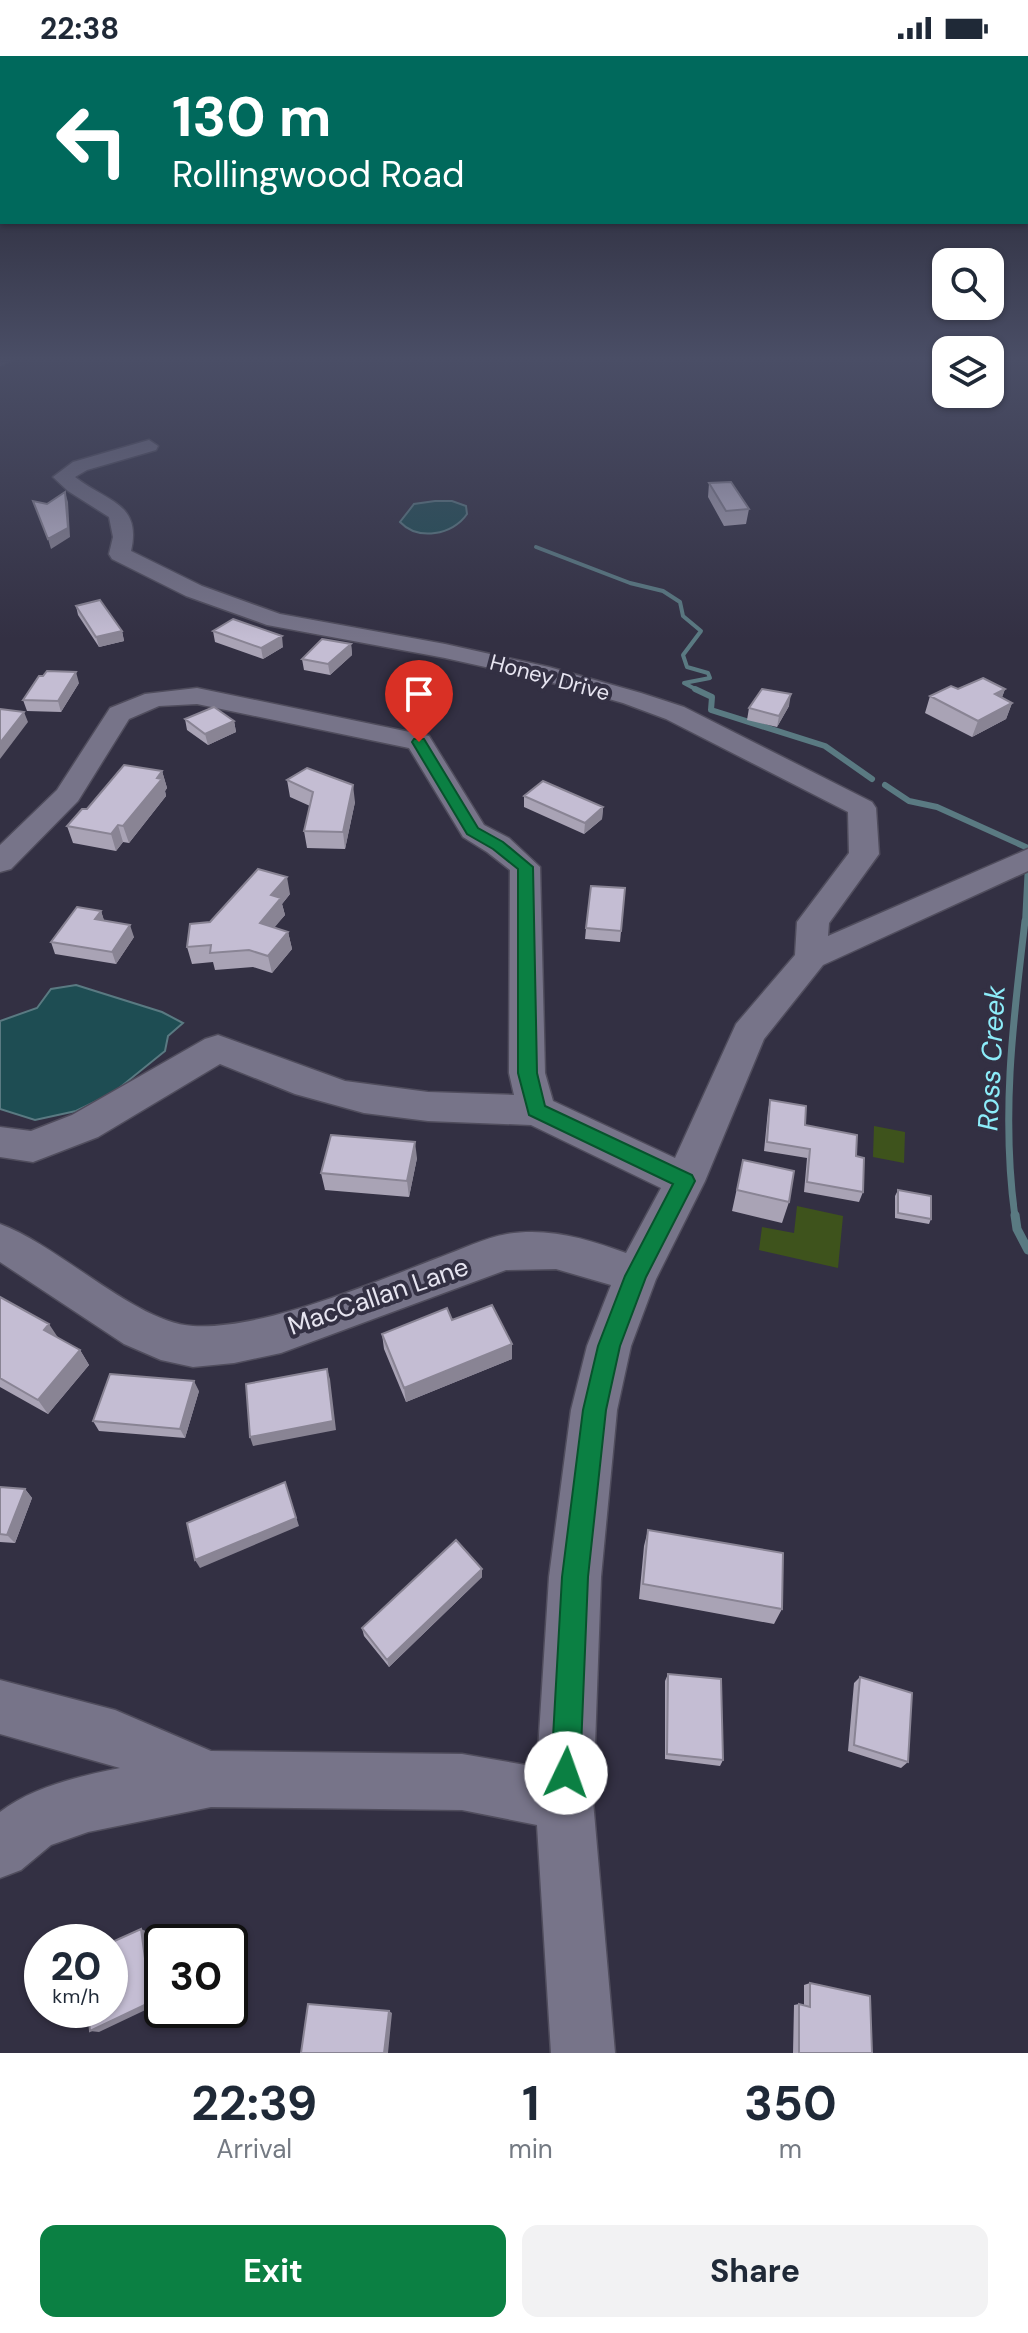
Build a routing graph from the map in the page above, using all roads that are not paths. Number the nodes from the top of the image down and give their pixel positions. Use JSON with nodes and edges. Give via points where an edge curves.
{"nodes":[{"id":1,"x":124,"y":453,"type":"edge"},
{"id":2,"x":0,"y":862,"type":"edge"},
{"id":3,"x":1013,"y":866,"type":"edge"},
{"id":4,"x":811,"y":957,"type":"junction"},
{"id":5,"x":536,"y":1110,"type":"junction"},
{"id":6,"x":0,"y":1142,"type":"edge"},
{"id":7,"x":685,"y":1181,"type":"junction"},
{"id":8,"x":0,"y":1242,"type":"edge"},
{"id":9,"x":636,"y":1276,"type":"junction"},
{"id":10,"x":0,"y":1707,"type":"edge"},
{"id":11,"x":211,"y":1779,"type":"junction"},
{"id":12,"x":564,"y":1801,"type":"junction"},
{"id":13,"x":0,"y":1849,"type":"edge"},
{"id":14,"x":583,"y":2053,"type":"edge"}],
"edges":[{"from":1,"to":4,"type":"street","name":"Honey Drive","via":[[80,466],[63,477],[123,519],[127,533],[120,554],[194,591],[275,620],[445,651],[632,698],[675,713],[862,808],[864,854],[813,922]]},
{"from":2,"to":5,"type":"street","via":[[68,795],[119,714],[154,699],[197,696],[419,742],[473,831],[525,867],[527,1073]]},
{"from":3,"to":4,"type":"street"},
{"from":4,"to":7,"type":"street","via":[[749,1033]]},
{"from":5,"to":6,"type":"street","via":[[447,1109],[361,1099],[293,1079],[218,1048],[85,1126],[33,1147]]},
{"from":5,"to":7,"type":"street"},
{"from":7,"to":9,"type":"street"},
{"from":8,"to":9,"type":"street","name":"MacCallan Lane","via":[[164,1341],[203,1347],[324,1320],[505,1252],[586,1255]]},
{"from":9,"to":12,"type":"street","via":[[609,1346],[594,1410],[575,1577]]},
{"from":10,"to":11,"type":"street","via":[[115,1738]]},
{"from":11,"to":12,"type":"street","via":[[462,1782]]},
{"from":11,"to":13,"type":"street","via":[[88,1803],[33,1823]]},
{"from":12,"to":14,"type":"street"}]}
